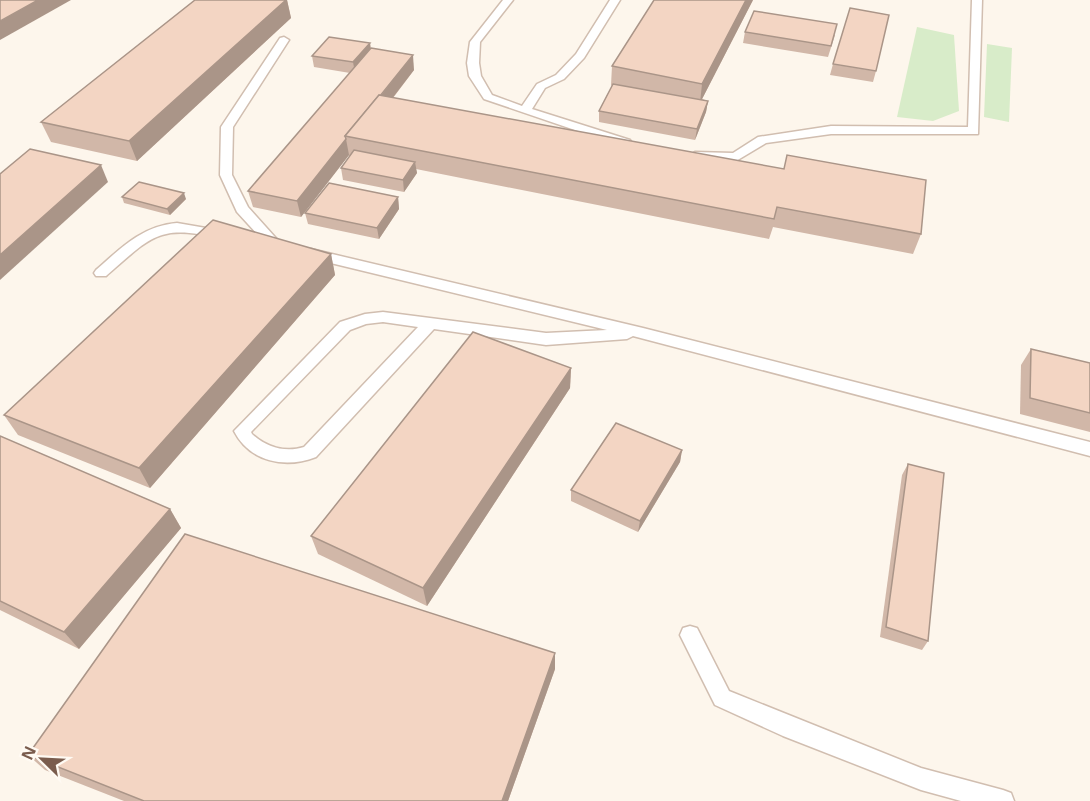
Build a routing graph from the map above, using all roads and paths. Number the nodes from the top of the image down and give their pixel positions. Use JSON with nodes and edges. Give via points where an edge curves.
{"nodes":[{"id":1,"x":508,"y":0,"type":"edge"},
{"id":2,"x":615,"y":0,"type":"edge"},
{"id":3,"x":977,"y":0,"type":"edge"},
{"id":4,"x":284,"y":40,"type":"dead end"},
{"id":5,"x":525,"y":111,"type":"junction"},
{"id":6,"x":638,"y":146,"type":"edge"},
{"id":7,"x":676,"y":156,"type":"edge"},
{"id":8,"x":287,"y":248,"type":"junction"},
{"id":9,"x":101,"y":273,"type":"dead end"},
{"id":10,"x":431,"y":323,"type":"junction"},
{"id":11,"x":643,"y":333,"type":"junction"},
{"id":12,"x":1090,"y":449,"type":"edge"},
{"id":13,"x":690,"y":635,"type":"dead end"},
{"id":14,"x":1003,"y":801,"type":"edge"}],
"edges":[{"from":1,"to":5,"type":"lane","via":[[476,42],[473,63],[475,76],[488,97]]},
{"from":2,"to":5,"type":"lane","via":[[580,56],[560,77],[541,86]]},
{"from":3,"to":7,"type":"lane","via":[[974,131],[831,130],[762,140],[736,157]]},
{"from":4,"to":8,"type":"lane","via":[[227,127],[226,175],[242,209]]},
{"from":5,"to":6,"type":"lane"},
{"from":8,"to":9,"type":"lane","via":[[183,228],[150,233]]},
{"from":8,"to":11,"type":"lane"},
{"from":10,"to":10,"type":"lane","via":[[383,317],[345,326],[242,431],[245,440],[253,447],[292,458],[310,452]]},
{"from":10,"to":11,"type":"lane","via":[[546,339]]},
{"from":11,"to":12,"type":"lane"},
{"from":13,"to":14,"type":"lane","via":[[722,698],[921,779]]}]}
